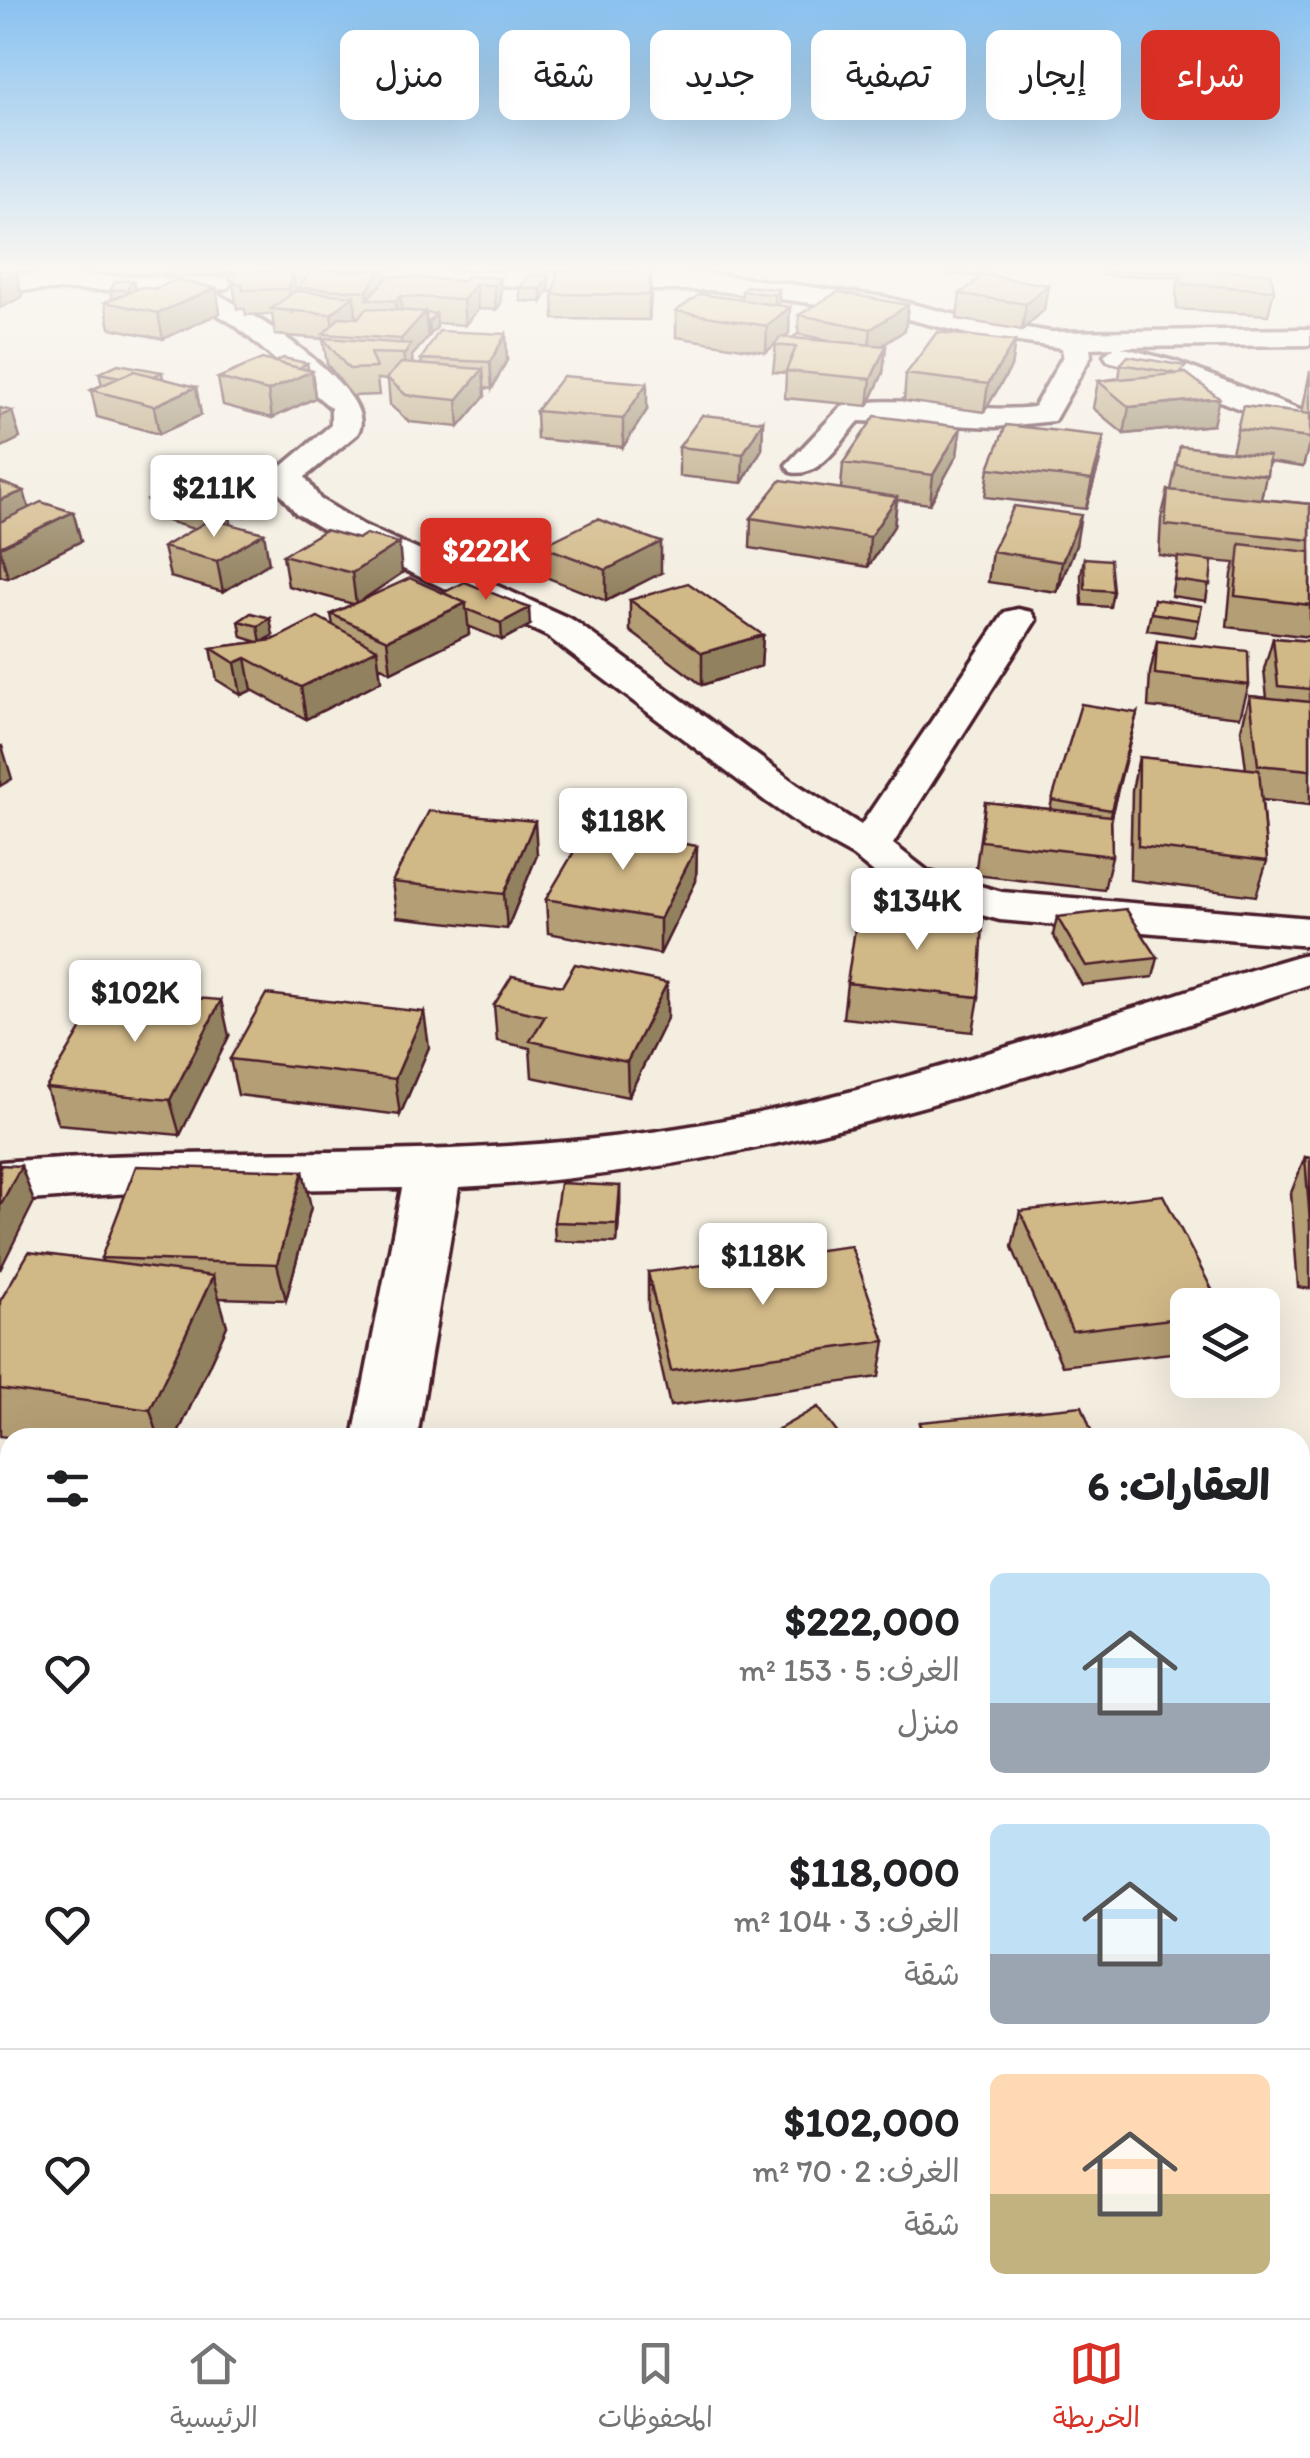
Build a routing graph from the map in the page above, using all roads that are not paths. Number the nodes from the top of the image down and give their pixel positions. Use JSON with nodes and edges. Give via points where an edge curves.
{"nodes":[{"id":1,"x":319,"y":379,"type":"edge"},
{"id":2,"x":1064,"y":379,"type":"edge"},
{"id":3,"x":1197,"y":379,"type":"edge"},
{"id":4,"x":1310,"y":423,"type":"edge"},
{"id":5,"x":802,"y":465,"type":"dead end"},
{"id":6,"x":1018,"y":620,"type":"dead end"},
{"id":7,"x":869,"y":846,"type":"junction"},
{"id":8,"x":1310,"y":932,"type":"edge"},
{"id":9,"x":1310,"y":968,"type":"edge"},
{"id":10,"x":434,"y":1168,"type":"junction"},
{"id":11,"x":0,"y":1182,"type":"edge"},
{"id":12,"x":388,"y":1428,"type":"edge"}],
"edges":[{"from":1,"to":7,"type":"street","via":[[346,408],[346,428],[289,474],[288,483],[308,506],[350,532],[560,628],[826,824]]},
{"from":2,"to":5,"type":"street","via":[[1044,416],[851,412]]},
{"from":3,"to":4,"type":"street"},
{"from":6,"to":7,"type":"street"},
{"from":7,"to":8,"type":"street","via":[[913,882],[1000,906]]},
{"from":9,"to":10,"type":"street","via":[[814,1121],[581,1160]]},
{"from":10,"to":11,"type":"street","via":[[75,1174]]},
{"from":10,"to":12,"type":"street"}]}
